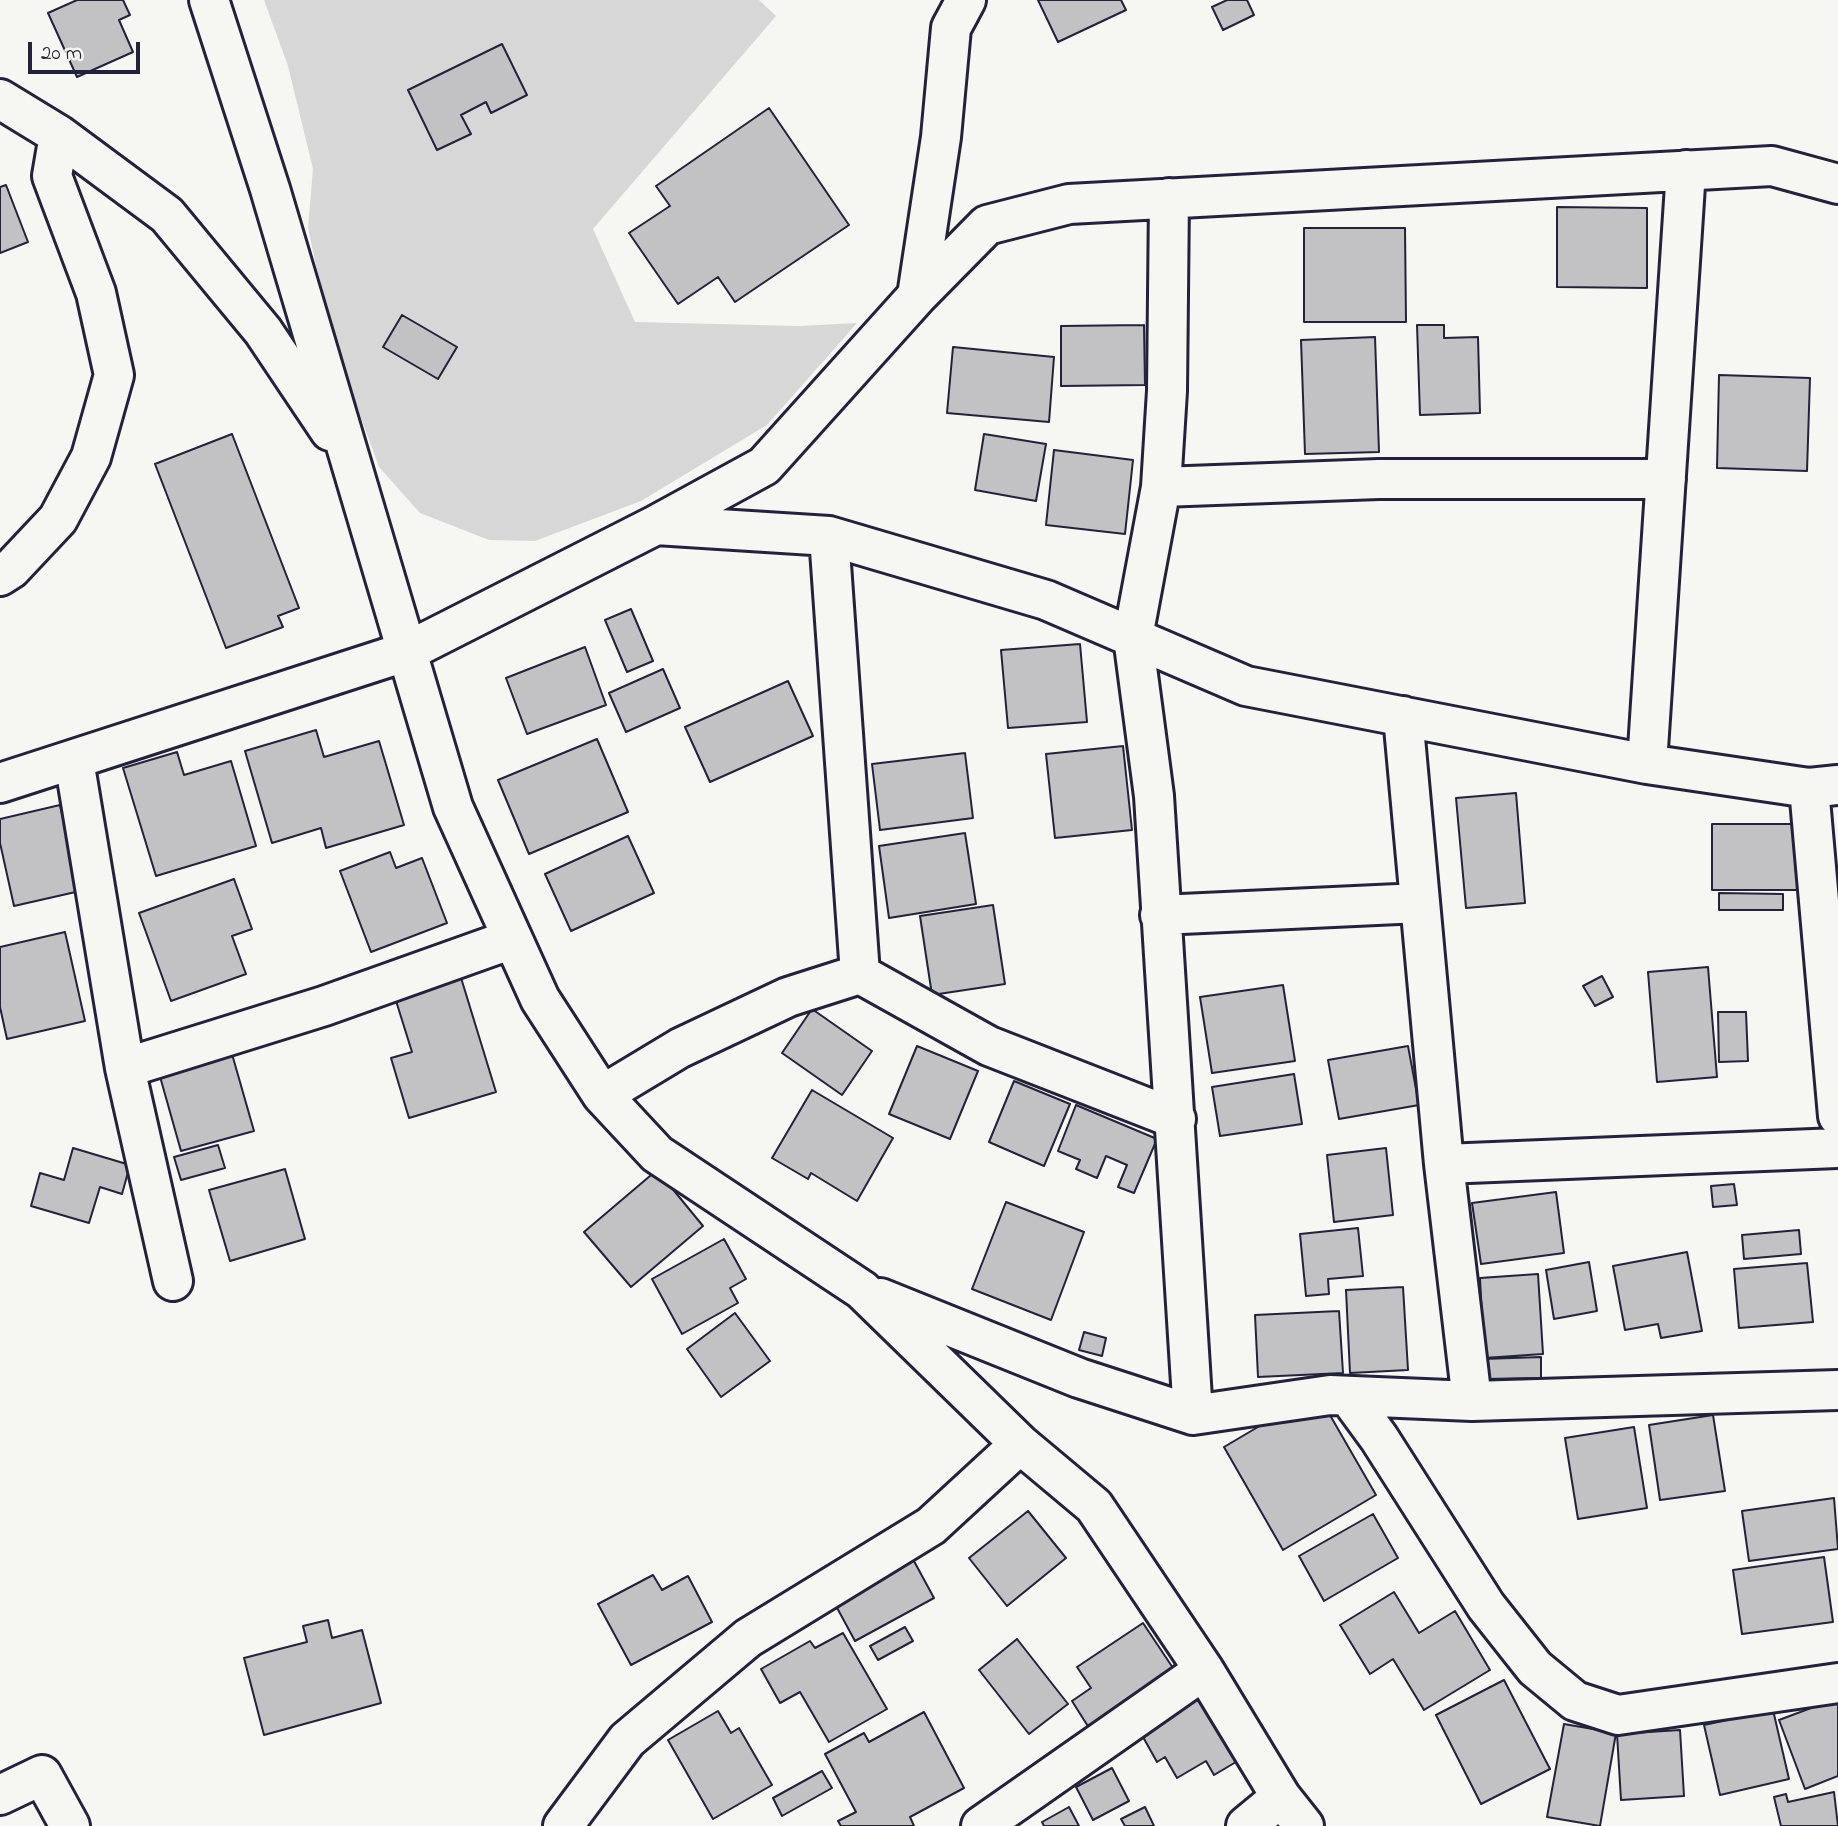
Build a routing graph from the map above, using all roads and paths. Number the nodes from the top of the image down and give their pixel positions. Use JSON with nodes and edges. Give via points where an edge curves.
{"nodes":[{"id":1,"x":209,"y":0,"type":"edge"},
{"id":2,"x":966,"y":0,"type":"edge"},
{"id":3,"x":0,"y":100,"type":"edge"},
{"id":4,"x":59,"y":135,"type":"junction"},
{"id":5,"x":1686,"y":170,"type":"junction"},
{"id":6,"x":1838,"y":184,"type":"edge"},
{"id":7,"x":1169,"y":198,"type":"junction"},
{"id":8,"x":917,"y":296,"type":"junction"},
{"id":9,"x":351,"y":462,"type":"junction"},
{"id":10,"x":1666,"y":479,"type":"junction"},
{"id":11,"x":1161,"y":486,"type":"junction"},
{"id":12,"x":656,"y":526,"type":"junction"},
{"id":13,"x":829,"y":536,"type":"junction"},
{"id":14,"x":0,"y":576,"type":"edge"},
{"id":15,"x":1133,"y":637,"type":"junction"},
{"id":16,"x":408,"y":651,"type":"junction"},
{"id":17,"x":1403,"y":716,"type":"junction"},
{"id":18,"x":74,"y":760,"type":"junction"},
{"id":19,"x":1647,"y":764,"type":"junction"},
{"id":20,"x":0,"y":783,"type":"edge"},
{"id":21,"x":1824,"y":787,"type":"edge"},
{"id":22,"x":1420,"y":903,"type":"junction"},
{"id":23,"x":1160,"y":915,"type":"junction"},
{"id":24,"x":512,"y":939,"type":"junction"},
{"id":25,"x":860,"y":974,"type":"junction"},
{"id":26,"x":124,"y":1068,"type":"junction"},
{"id":27,"x":602,"y":1095,"type":"junction"},
{"id":28,"x":1838,"y":1115,"type":"edge"},
{"id":29,"x":1176,"y":1119,"type":"junction"},
{"id":30,"x":1838,"y":1148,"type":"edge"},
{"id":31,"x":1444,"y":1164,"type":"junction"},
{"id":32,"x":173,"y":1281,"type":"dead end"},
{"id":33,"x":862,"y":1290,"type":"junction"},
{"id":34,"x":1838,"y":1390,"type":"edge"},
{"id":35,"x":1349,"y":1396,"type":"junction"},
{"id":36,"x":1472,"y":1401,"type":"junction"},
{"id":37,"x":1193,"y":1415,"type":"junction"},
{"id":38,"x":1020,"y":1444,"type":"junction"},
{"id":39,"x":1204,"y":1670,"type":"junction"},
{"id":40,"x":1838,"y":1683,"type":"edge"},
{"id":41,"x":0,"y":1795,"type":"edge"},
{"id":42,"x":1293,"y":1812,"type":"edge"},
{"id":43,"x":70,"y":1826,"type":"edge"},
{"id":44,"x":563,"y":1826,"type":"edge"},
{"id":45,"x":981,"y":1826,"type":"edge"},
{"id":46,"x":1246,"y":1826,"type":"edge"}],
"edges":[{"from":1,"to":9,"type":"street"},
{"from":2,"to":8,"type":"street","via":[[951,28],[941,137]]},
{"from":3,"to":4,"type":"street"},
{"from":4,"to":9,"type":"street","via":[[167,215],[263,331]]},
{"from":4,"to":14,"type":"street","via":[[52,176],[96,293],[114,375],[91,457],[58,519]]},
{"from":5,"to":6,"type":"street","via":[[1772,166]]},
{"from":5,"to":7,"type":"street"},
{"from":5,"to":10,"type":"street"},
{"from":7,"to":8,"type":"street","via":[[1069,204],[987,225]]},
{"from":7,"to":11,"type":"street"},
{"from":8,"to":12,"type":"street","via":[[764,466]]},
{"from":9,"to":16,"type":"street"},
{"from":10,"to":11,"type":"street","via":[[1380,479]]},
{"from":10,"to":19,"type":"street"},
{"from":11,"to":15,"type":"street"},
{"from":12,"to":13,"type":"street"},
{"from":12,"to":16,"type":"street"},
{"from":13,"to":15,"type":"street","via":[[1046,600]]},
{"from":13,"to":25,"type":"street"},
{"from":15,"to":17,"type":"street","via":[[1246,686]]},
{"from":15,"to":23,"type":"street","via":[[1154,796]]},
{"from":16,"to":18,"type":"street"},
{"from":16,"to":24,"type":"street","via":[[453,807]]},
{"from":17,"to":19,"type":"street"},
{"from":17,"to":22,"type":"street"},
{"from":18,"to":20,"type":"street"},
{"from":18,"to":26,"type":"street"},
{"from":19,"to":21,"type":"street"},
{"from":21,"to":28,"type":"street"},
{"from":22,"to":23,"type":"street"},
{"from":22,"to":31,"type":"street"},
{"from":23,"to":29,"type":"street"},
{"from":24,"to":26,"type":"street","via":[[324,1006]]},
{"from":24,"to":27,"type":"street","via":[[540,999]]},
{"from":25,"to":27,"type":"street","via":[[788,997],[680,1048]]},
{"from":25,"to":29,"type":"street","via":[[989,1046]]},
{"from":26,"to":32,"type":"street"},
{"from":27,"to":33,"type":"street","via":[[657,1154]]},
{"from":29,"to":37,"type":"street"},
{"from":30,"to":31,"type":"street"},
{"from":31,"to":36,"type":"street"},
{"from":33,"to":37,"type":"street","via":[[1079,1378]]},
{"from":33,"to":38,"type":"street"},
{"from":34,"to":36,"type":"street"},
{"from":35,"to":36,"type":"street"},
{"from":35,"to":37,"type":"street"},
{"from":35,"to":40,"type":"street","via":[[1486,1606],[1535,1668],[1575,1701],[1618,1715]]},
{"from":38,"to":39,"type":"street","via":[[1094,1506]]},
{"from":38,"to":44,"type":"street","via":[[931,1526],[748,1638],[627,1740]]},
{"from":39,"to":42,"type":"street"},
{"from":39,"to":45,"type":"street"},
{"from":41,"to":43,"type":"street","via":[[42,1774]]},
{"from":42,"to":46,"type":"street"}]}
